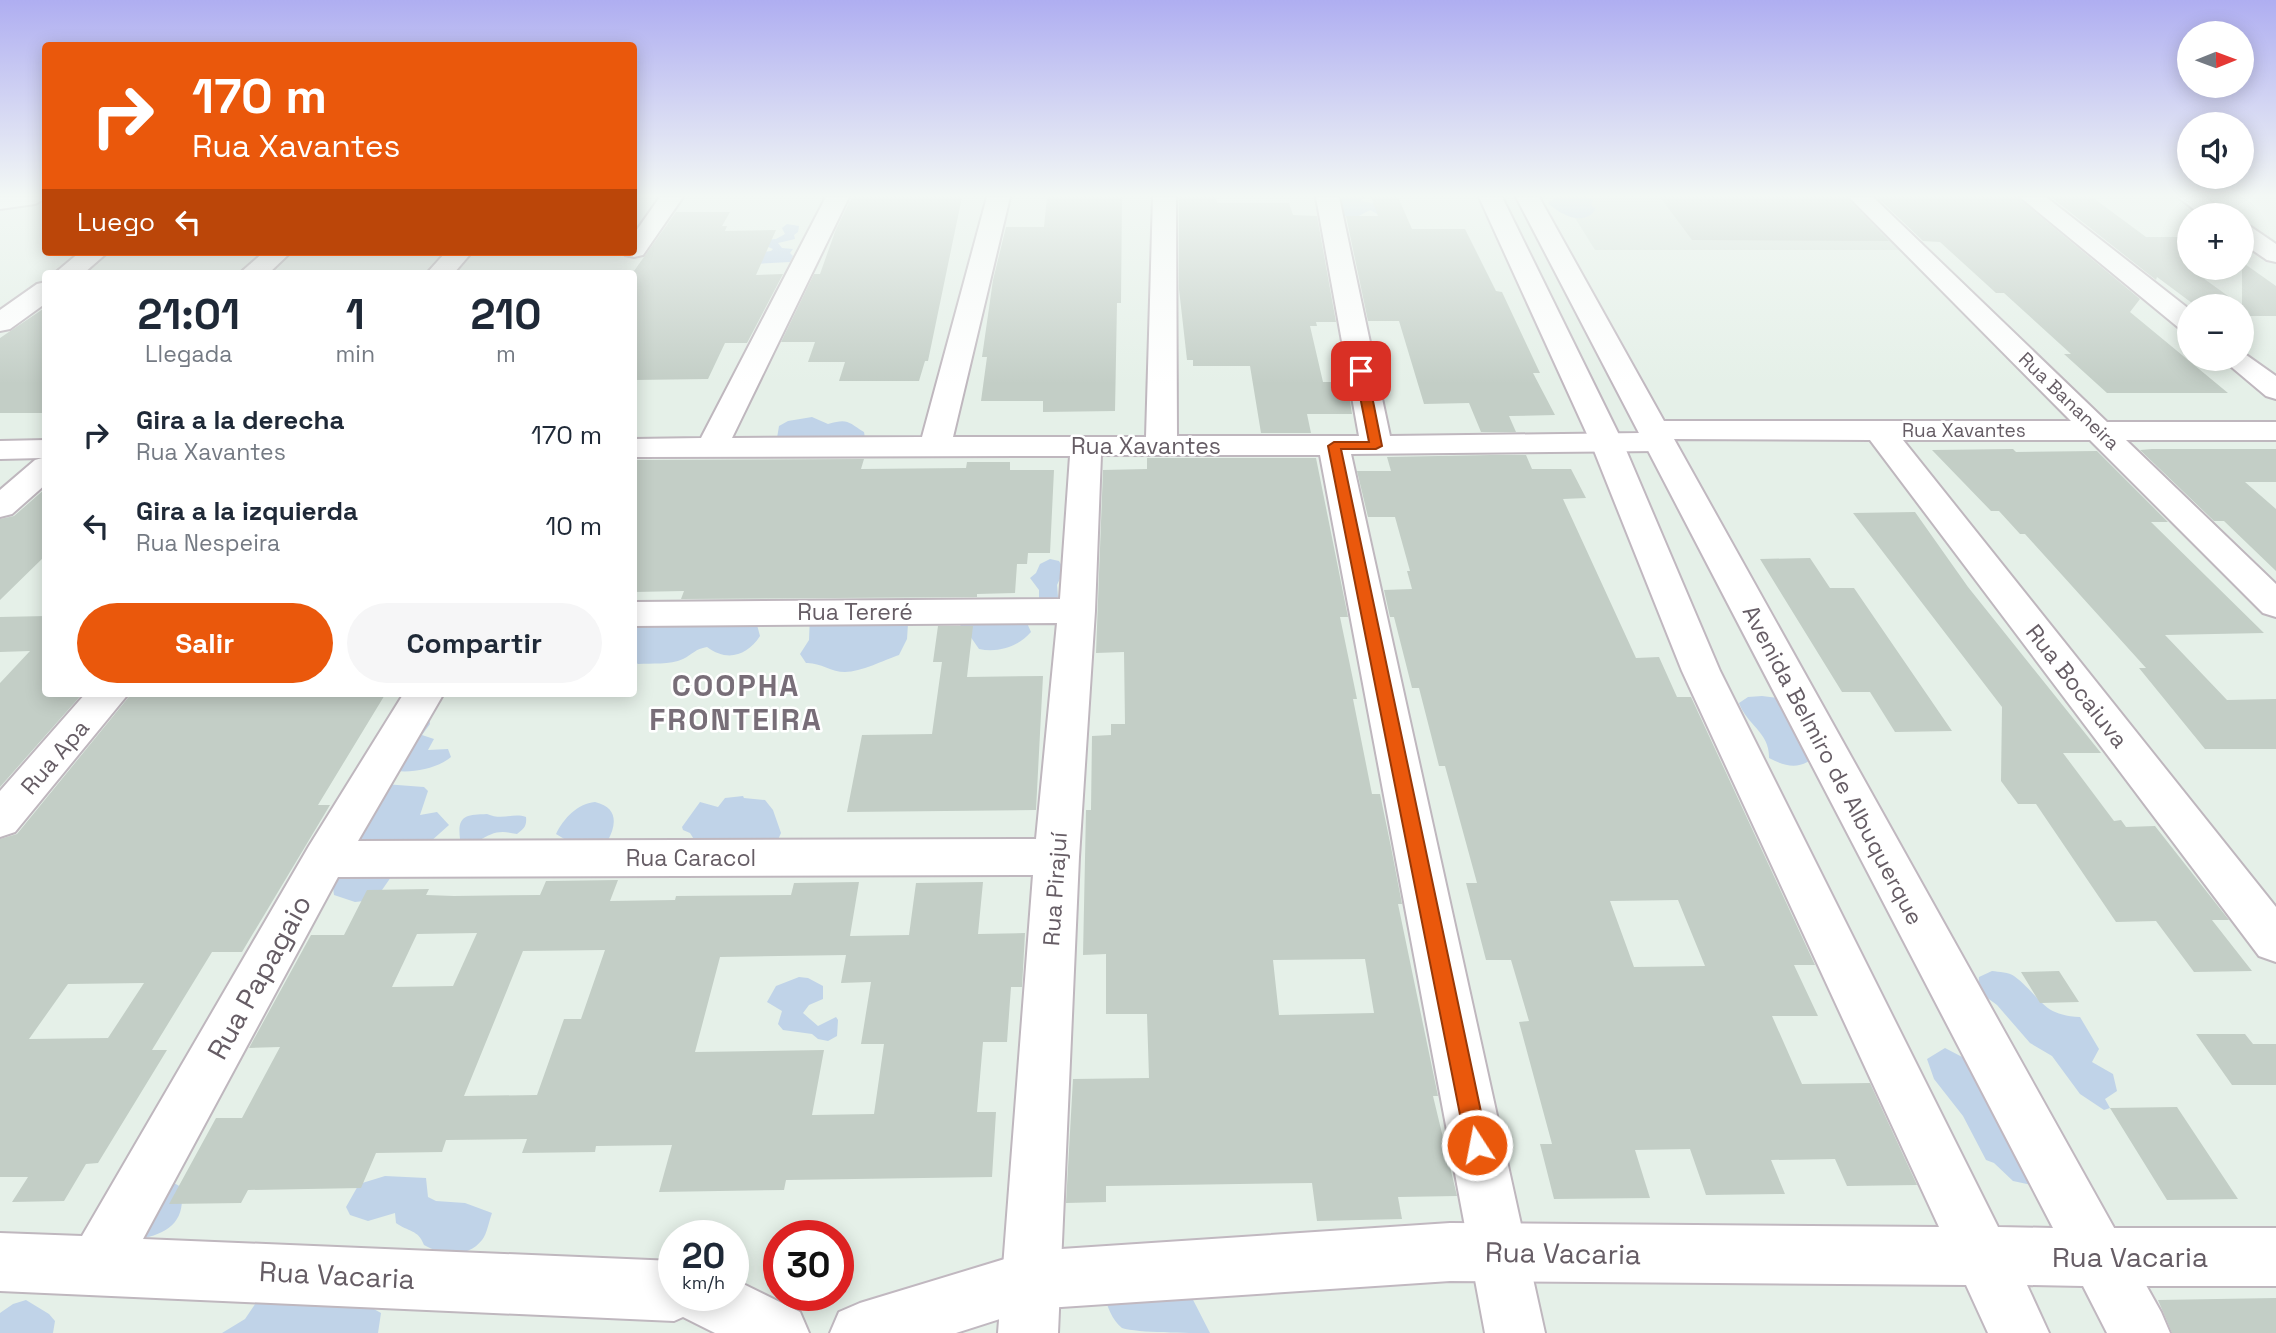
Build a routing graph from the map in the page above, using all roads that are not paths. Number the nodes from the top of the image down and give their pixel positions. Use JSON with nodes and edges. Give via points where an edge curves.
{"nodes":[{"id":1,"x":86,"y":259,"type":"edge"},
{"id":2,"x":807,"y":259,"type":"edge"},
{"id":3,"x":983,"y":259,"type":"edge"},
{"id":4,"x":1163,"y":259,"type":"edge"},
{"id":5,"x":1334,"y":259,"type":"edge"},
{"id":6,"x":1520,"y":259,"type":"edge"},
{"id":7,"x":1561,"y":259,"type":"edge"},
{"id":8,"x":1924,"y":259,"type":"edge"},
{"id":9,"x":2110,"y":259,"type":"edge"},
{"id":10,"x":72,"y":270,"type":"edge"},
{"id":11,"x":42,"y":293,"type":"edge"},
{"id":12,"x":2177,"y":313,"type":"edge"},
{"id":13,"x":0,"y":323,"type":"edge"},
{"id":14,"x":2251,"y":371,"type":"edge"},
{"id":15,"x":2276,"y":390,"type":"edge"},
{"id":16,"x":1878,"y":429,"type":"junction"},
{"id":17,"x":2099,"y":430,"type":"junction"},
{"id":18,"x":2276,"y":431,"type":"edge"},
{"id":19,"x":1656,"y":436,"type":"junction"},
{"id":20,"x":1607,"y":443,"type":"junction"},
{"id":21,"x":1161,"y":445,"type":"junction"},
{"id":22,"x":1086,"y":446,"type":"junction"},
{"id":23,"x":1355,"y":446,"type":"junction"},
{"id":24,"x":637,"y":447,"type":"edge"},
{"id":25,"x":712,"y":447,"type":"junction"},
{"id":26,"x":935,"y":447,"type":"junction"},
{"id":27,"x":0,"y":450,"type":"edge"},
{"id":28,"x":42,"y":452,"type":"edge"},
{"id":29,"x":42,"y":454,"type":"edge"},
{"id":30,"x":0,"y":507,"type":"edge"},
{"id":31,"x":2276,"y":605,"type":"edge"},
{"id":32,"x":1077,"y":611,"type":"junction"},
{"id":33,"x":637,"y":614,"type":"edge"},
{"id":34,"x":106,"y":697,"type":"edge"},
{"id":35,"x":422,"y":697,"type":"edge"},
{"id":36,"x":0,"y":820,"type":"edge"},
{"id":37,"x":1057,"y":857,"type":"junction"},
{"id":38,"x":325,"y":859,"type":"junction"},
{"id":39,"x":2276,"y":942,"type":"edge"},
{"id":40,"x":1499,"y":1253,"type":"junction"},
{"id":41,"x":1982,"y":1257,"type":"junction"},
{"id":42,"x":2098,"y":1257,"type":"junction"},
{"id":43,"x":2276,"y":1257,"type":"edge"},
{"id":44,"x":0,"y":1262,"type":"edge"},
{"id":45,"x":98,"y":1264,"type":"junction"},
{"id":46,"x":658,"y":1290,"type":"edge"},
{"id":47,"x":1030,"y":1307,"type":"edge"},
{"id":48,"x":734,"y":1311,"type":"edge"},
{"id":49,"x":779,"y":1333,"type":"edge"},
{"id":50,"x":860,"y":1333,"type":"edge"},
{"id":51,"x":1515,"y":1333,"type":"edge"},
{"id":52,"x":2019,"y":1333,"type":"edge"},
{"id":53,"x":2140,"y":1333,"type":"edge"}],
"edges":[{"from":1,"to":10,"type":"street"},
{"from":2,"to":25,"type":"street"},
{"from":3,"to":26,"type":"street"},
{"from":4,"to":21,"type":"street"},
{"from":5,"to":23,"type":"street"},
{"from":6,"to":20,"type":"street"},
{"from":7,"to":19,"type":"street","name":"Avenida Belmiro de Albuquerque"},
{"from":8,"to":17,"type":"street","name":"Rua Bananeira"},
{"from":9,"to":12,"type":"street"},
{"from":11,"to":13,"type":"street"},
{"from":14,"to":15,"type":"street"},
{"from":16,"to":17,"type":"street","name":"Rua Xavantes"},
{"from":16,"to":19,"type":"street","name":"Rua Xavantes"},
{"from":16,"to":39,"type":"street","name":"Rua Bocaiuva"},
{"from":17,"to":18,"type":"street","name":"Rua Xavantes"},
{"from":17,"to":31,"type":"street","name":"Rua Bananeira"},
{"from":19,"to":20,"type":"street","name":"Rua Xavantes"},
{"from":19,"to":42,"type":"street","name":"Avenida Belmiro de Albuquerque"},
{"from":20,"to":23,"type":"street","name":"Rua Xavantes"},
{"from":20,"to":41,"type":"street","via":[[1701,671]]},
{"from":21,"to":22,"type":"street","name":"Rua Xavantes"},
{"from":21,"to":23,"type":"street","name":"Rua Xavantes"},
{"from":22,"to":26,"type":"street","name":"Rua Xavantes"},
{"from":22,"to":32,"type":"street","name":"Rua Pirajuí"},
{"from":23,"to":40,"type":"street"},
{"from":24,"to":25,"type":"street","name":"Rua Xavantes"},
{"from":25,"to":26,"type":"street","name":"Rua Xavantes"},
{"from":27,"to":28,"type":"street"},
{"from":29,"to":30,"type":"street"},
{"from":32,"to":33,"type":"street","name":"Rua Tereré"},
{"from":32,"to":37,"type":"street","name":"Rua Pirajuí"},
{"from":34,"to":36,"type":"street","name":"Rua Apa"},
{"from":35,"to":38,"type":"street","name":"Rua Papagaio"},
{"from":37,"to":38,"type":"street","name":"Rua Caracol"},
{"from":37,"to":47,"type":"street","name":"Rua Pirajuí"},
{"from":38,"to":45,"type":"street","name":"Rua Papagaio"},
{"from":40,"to":41,"type":"street","name":"Rua Vacaria"},
{"from":40,"to":47,"type":"street","name":"Rua Vacaria","via":[[1450,1252]]},
{"from":40,"to":51,"type":"street"},
{"from":41,"to":42,"type":"street","name":"Rua Vacaria"},
{"from":41,"to":52,"type":"street"},
{"from":42,"to":43,"type":"street","name":"Rua Vacaria"},
{"from":42,"to":53,"type":"street","name":"Avenida Belmiro de Albuquerque"},
{"from":44,"to":45,"type":"street","name":"Rua Vacaria"},
{"from":45,"to":46,"type":"street","name":"Rua Vacaria"},
{"from":47,"to":50,"type":"street","name":"Rua Vacaria"},
{"from":48,"to":49,"type":"street"}]}
